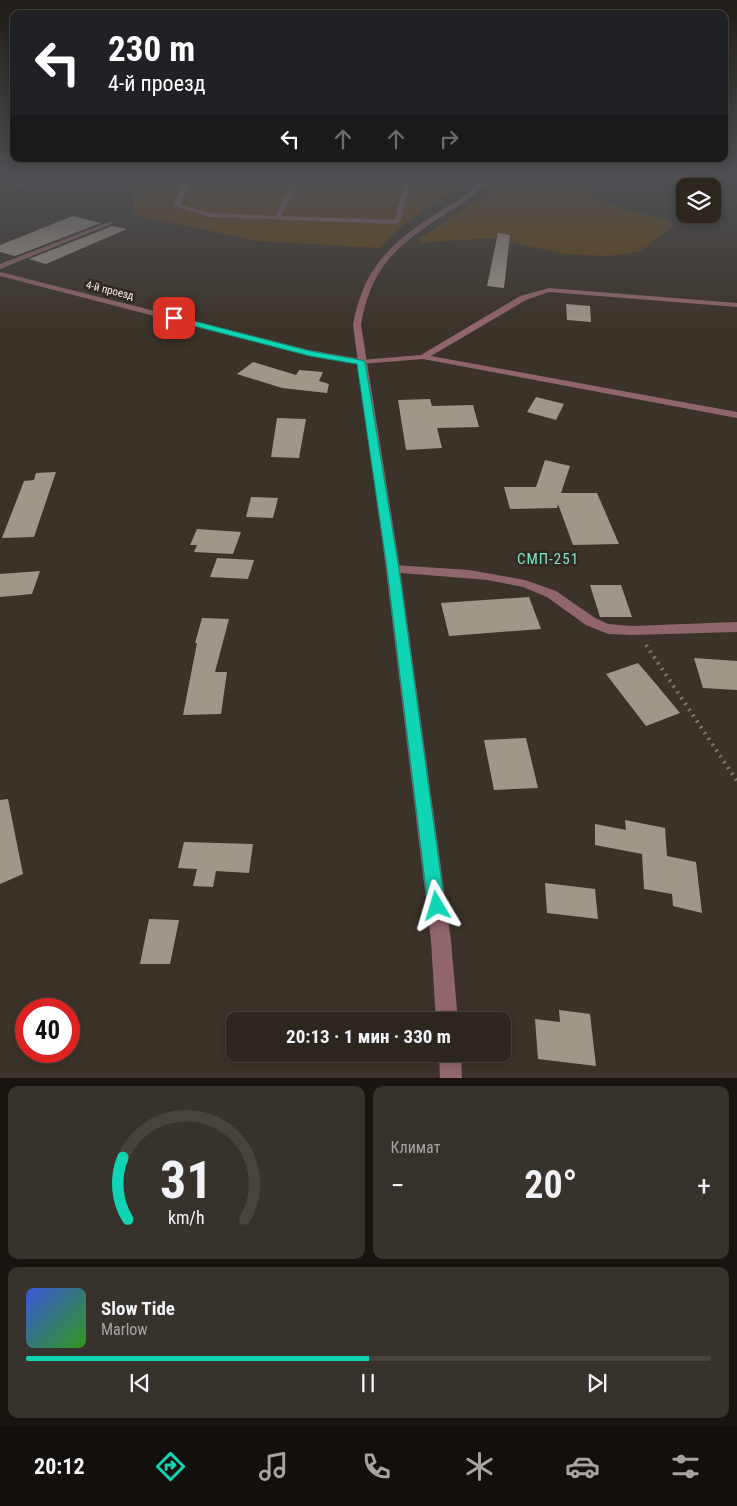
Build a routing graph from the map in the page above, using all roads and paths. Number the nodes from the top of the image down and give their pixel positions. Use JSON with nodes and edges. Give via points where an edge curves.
{"nodes":[{"id":1,"x":95,"y":229,"type":"edge"},
{"id":2,"x":418,"y":229,"type":"edge"},
{"id":3,"x":0,"y":267,"type":"edge"},
{"id":4,"x":0,"y":274,"type":"edge"},
{"id":5,"x":737,"y":305,"type":"edge"},
{"id":6,"x":423,"y":357,"type":"junction"},
{"id":7,"x":361,"y":362,"type":"junction"},
{"id":8,"x":737,"y":415,"type":"edge"},
{"id":9,"x":393,"y":569,"type":"junction"},
{"id":10,"x":737,"y":627,"type":"edge"},
{"id":11,"x":636,"y":630,"type":"junction"},
{"id":12,"x":737,"y":781,"type":"edge"},
{"id":13,"x":446,"y":1012,"type":"edge"},
{"id":14,"x":450,"y":1062,"type":"edge"},
{"id":15,"x":451,"y":1078,"type":"edge"}],
"edges":[{"from":1,"to":3,"type":"street"},
{"from":2,"to":7,"type":"street","via":[[384,259],[372,279],[359,310],[357,324]]},
{"from":4,"to":7,"type":"street","name":"4-й проезд","via":[[310,353]]},
{"from":5,"to":6,"type":"lane","via":[[549,290],[523,298]]},
{"from":6,"to":7,"type":"lane"},
{"from":6,"to":8,"type":"lane"},
{"from":7,"to":9,"type":"street"},
{"from":9,"to":11,"type":"lane","via":[[476,575],[518,582],[560,598],[589,620],[608,628]]},
{"from":9,"to":13,"type":"street","via":[[441,941]]},
{"from":10,"to":11,"type":"lane"},
{"from":11,"to":12,"type":"path"},
{"from":14,"to":15,"type":"street"}]}
